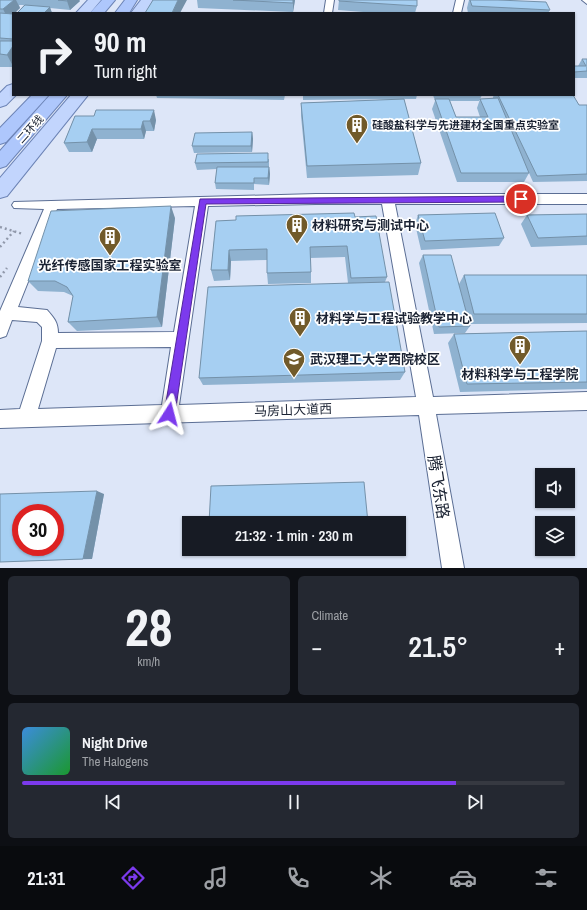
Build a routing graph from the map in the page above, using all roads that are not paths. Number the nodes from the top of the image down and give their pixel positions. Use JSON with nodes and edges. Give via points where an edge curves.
{"nodes":[{"id":1,"x":95,"y":0,"type":"edge"},
{"id":2,"x":109,"y":0,"type":"edge"},
{"id":3,"x":113,"y":0,"type":"edge"},
{"id":4,"x":131,"y":0,"type":"edge"},
{"id":5,"x":147,"y":0,"type":"edge"},
{"id":6,"x":330,"y":0,"type":"edge"},
{"id":7,"x":460,"y":0,"type":"edge"},
{"id":8,"x":84,"y":12,"type":"edge"},
{"id":9,"x":97,"y":12,"type":"edge"},
{"id":10,"x":106,"y":12,"type":"edge"},
{"id":11,"x":123,"y":12,"type":"edge"},
{"id":12,"x":139,"y":12,"type":"edge"},
{"id":13,"x":328,"y":12,"type":"edge"},
{"id":14,"x":457,"y":12,"type":"edge"},
{"id":15,"x":12,"y":90,"type":"edge"},
{"id":16,"x":28,"y":96,"type":"edge"},
{"id":17,"x":39,"y":96,"type":"edge"},
{"id":18,"x":58,"y":96,"type":"edge"},
{"id":19,"x":79,"y":96,"type":"edge"},
{"id":20,"x":0,"y":102,"type":"edge"},
{"id":21,"x":0,"y":125,"type":"edge"},
{"id":22,"x":0,"y":138,"type":"edge"},
{"id":23,"x":0,"y":162,"type":"edge"},
{"id":24,"x":0,"y":191,"type":"edge"},
{"id":25,"x":388,"y":199,"type":"junction"},
{"id":26,"x":587,"y":199,"type":"edge"},
{"id":27,"x":202,"y":202,"type":"junction"},
{"id":28,"x":52,"y":204,"type":"junction"},
{"id":29,"x":19,"y":205,"type":"dead end"},
{"id":30,"x":7,"y":313,"type":"junction"},
{"id":31,"x":0,"y":331,"type":"edge"},
{"id":32,"x":181,"y":339,"type":"junction"},
{"id":33,"x":50,"y":341,"type":"junction"},
{"id":34,"x":587,"y":402,"type":"edge"},
{"id":35,"x":426,"y":406,"type":"junction"},
{"id":36,"x":169,"y":414,"type":"junction"},
{"id":37,"x":26,"y":418,"type":"junction"},
{"id":38,"x":0,"y":419,"type":"edge"},
{"id":39,"x":453,"y":568,"type":"edge"}],
"edges":[{"from":1,"to":8,"type":"main road"},
{"from":2,"to":9,"type":"highway"},
{"from":3,"to":10,"type":"highway"},
{"from":4,"to":11,"type":"highway"},
{"from":5,"to":12,"type":"main road"},
{"from":6,"to":13,"type":"street"},
{"from":7,"to":14,"type":"street"},
{"from":15,"to":20,"type":"main road"},
{"from":16,"to":21,"type":"highway"},
{"from":17,"to":22,"type":"highway","name":"二环线"},
{"from":18,"to":23,"type":"highway","name":"二环线"},
{"from":19,"to":24,"type":"main road"},
{"from":25,"to":26,"type":"street"},
{"from":25,"to":27,"type":"street"},
{"from":25,"to":35,"type":"street","name":"腾飞东路"},
{"from":27,"to":28,"type":"street"},
{"from":27,"to":32,"type":"street"},
{"from":28,"to":29,"type":"street"},
{"from":28,"to":30,"type":"street"},
{"from":30,"to":31,"type":"street"},
{"from":30,"to":33,"type":"street","via":[[41,315],[50,325]]},
{"from":32,"to":33,"type":"street"},
{"from":32,"to":36,"type":"street"},
{"from":33,"to":37,"type":"street"},
{"from":34,"to":35,"type":"street","name":"马房山大道西"},
{"from":35,"to":36,"type":"street","name":"马房山大道西"},
{"from":35,"to":39,"type":"street","name":"腾飞东路"},
{"from":36,"to":37,"type":"street","name":"马房山大道西"},
{"from":37,"to":38,"type":"street","name":"马房山大道西"}]}
